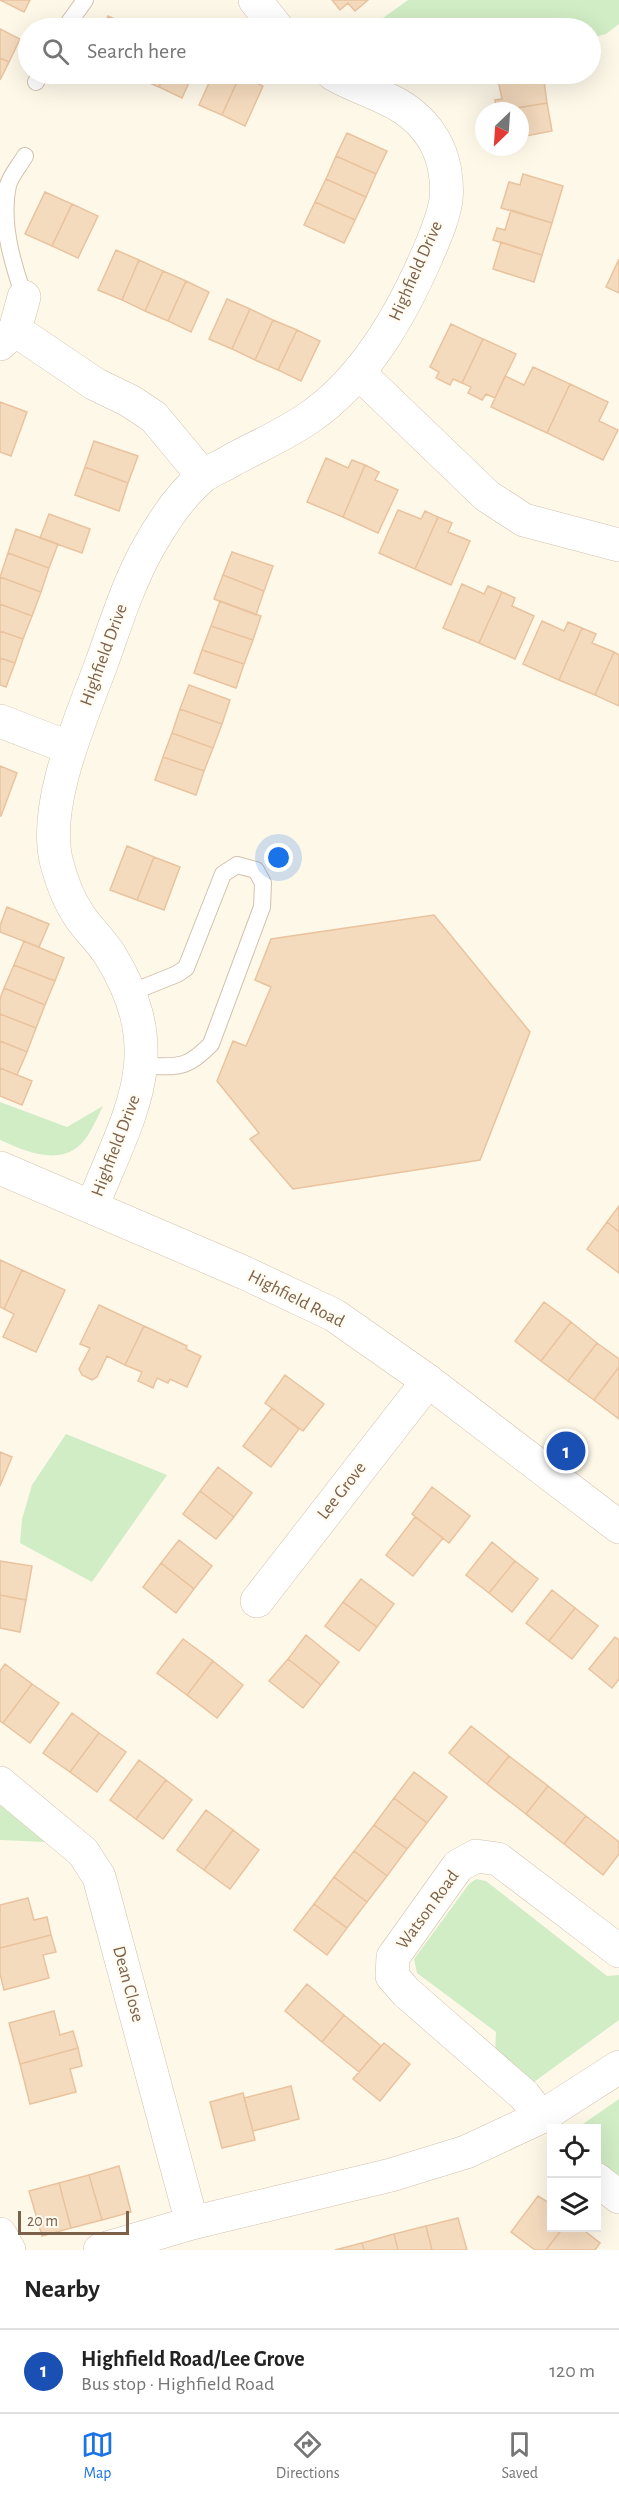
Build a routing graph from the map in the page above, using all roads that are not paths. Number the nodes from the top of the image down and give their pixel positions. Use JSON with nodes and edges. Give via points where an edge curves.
{"nodes":[{"id":1,"x":85,"y":0,"type":"edge"},
{"id":2,"x":255,"y":0,"type":"edge"},
{"id":3,"x":72,"y":18,"type":"edge"},
{"id":4,"x":269,"y":18,"type":"edge"},
{"id":5,"x":356,"y":84,"type":"edge"},
{"id":6,"x":25,"y":156,"type":"dead end"},
{"id":7,"x":24,"y":297,"type":"joint"},
{"id":8,"x":8,"y":337,"type":"edge"},
{"id":9,"x":359,"y":373,"type":"junction"},
{"id":10,"x":203,"y":476,"type":"junction"},
{"id":11,"x":619,"y":545,"type":"edge"},
{"id":12,"x":0,"y":721,"type":"edge"},
{"id":13,"x":70,"y":748,"type":"junction"},
{"id":14,"x":130,"y":993,"type":"junction"},
{"id":15,"x":142,"y":1066,"type":"junction"},
{"id":16,"x":0,"y":1168,"type":"edge"},
{"id":17,"x":92,"y":1207,"type":"junction"},
{"id":18,"x":428,"y":1381,"type":"junction"},
{"id":19,"x":619,"y":1527,"type":"edge"},
{"id":20,"x":257,"y":1601,"type":"dead end"},
{"id":21,"x":0,"y":1784,"type":"edge"},
{"id":22,"x":619,"y":1951,"type":"edge"},
{"id":23,"x":619,"y":2067,"type":"edge"},
{"id":24,"x":540,"y":2128,"type":"edge"},
{"id":25,"x":601,"y":2182,"type":"edge"},
{"id":26,"x":619,"y":2197,"type":"edge"},
{"id":27,"x":0,"y":2234,"type":"edge"},
{"id":28,"x":177,"y":2235,"type":"edge"},
{"id":29,"x":9,"y":2250,"type":"edge"},
{"id":30,"x":99,"y":2250,"type":"edge"}],
"edges":[{"from":1,"to":3,"type":"lane"},
{"from":2,"to":4,"type":"street"},
{"from":5,"to":9,"type":"street","name":"Highfield Drive","via":[[399,103],[420,121],[436,142],[446,170],[446,199],[434,240],[396,320]]},
{"from":6,"to":7,"type":"lane","via":[[8,184],[4,218],[10,255]]},
{"from":7,"to":8,"type":"street"},
{"from":8,"to":10,"type":"street","via":[[154,417]]},
{"from":9,"to":10,"type":"street","name":"Highfield Drive","via":[[312,416]]},
{"from":9,"to":11,"type":"street","via":[[487,496],[524,520]]},
{"from":10,"to":13,"type":"street","name":"Highfield Drive","via":[[172,510],[132,579]]},
{"from":12,"to":13,"type":"street"},
{"from":13,"to":14,"type":"street","name":"Highfield Drive","via":[[54,819],[55,858],[79,916],[109,953]]},
{"from":14,"to":15,"type":"street","name":"Highfield Drive","via":[[140,1028]]},
{"from":14,"to":15,"type":"lane","via":[[186,968],[223,874],[237,865],[256,870],[263,883],[262,907],[211,1044],[195,1060],[181,1066]]},
{"from":15,"to":17,"type":"street","name":"Highfield Drive","via":[[138,1091]]},
{"from":16,"to":17,"type":"street","name":"Highfield Road"},
{"from":17,"to":18,"type":"street","name":"Highfield Road","via":[[334,1315]]},
{"from":18,"to":19,"type":"street","name":"Highfield Road"},
{"from":18,"to":20,"type":"street","name":"Lee Grove"},
{"from":21,"to":28,"type":"street","name":"Dean Close","via":[[83,1852],[99,1877]]},
{"from":22,"to":24,"type":"street","name":"Watson Road","via":[[498,1859],[476,1856],[458,1866],[393,1957],[392,1976],[405,1992],[524,2094]]},
{"from":23,"to":24,"type":"street"},
{"from":24,"to":28,"type":"street"},
{"from":25,"to":26,"type":"street"},
{"from":27,"to":29,"type":"street"},
{"from":28,"to":30,"type":"street"}]}
